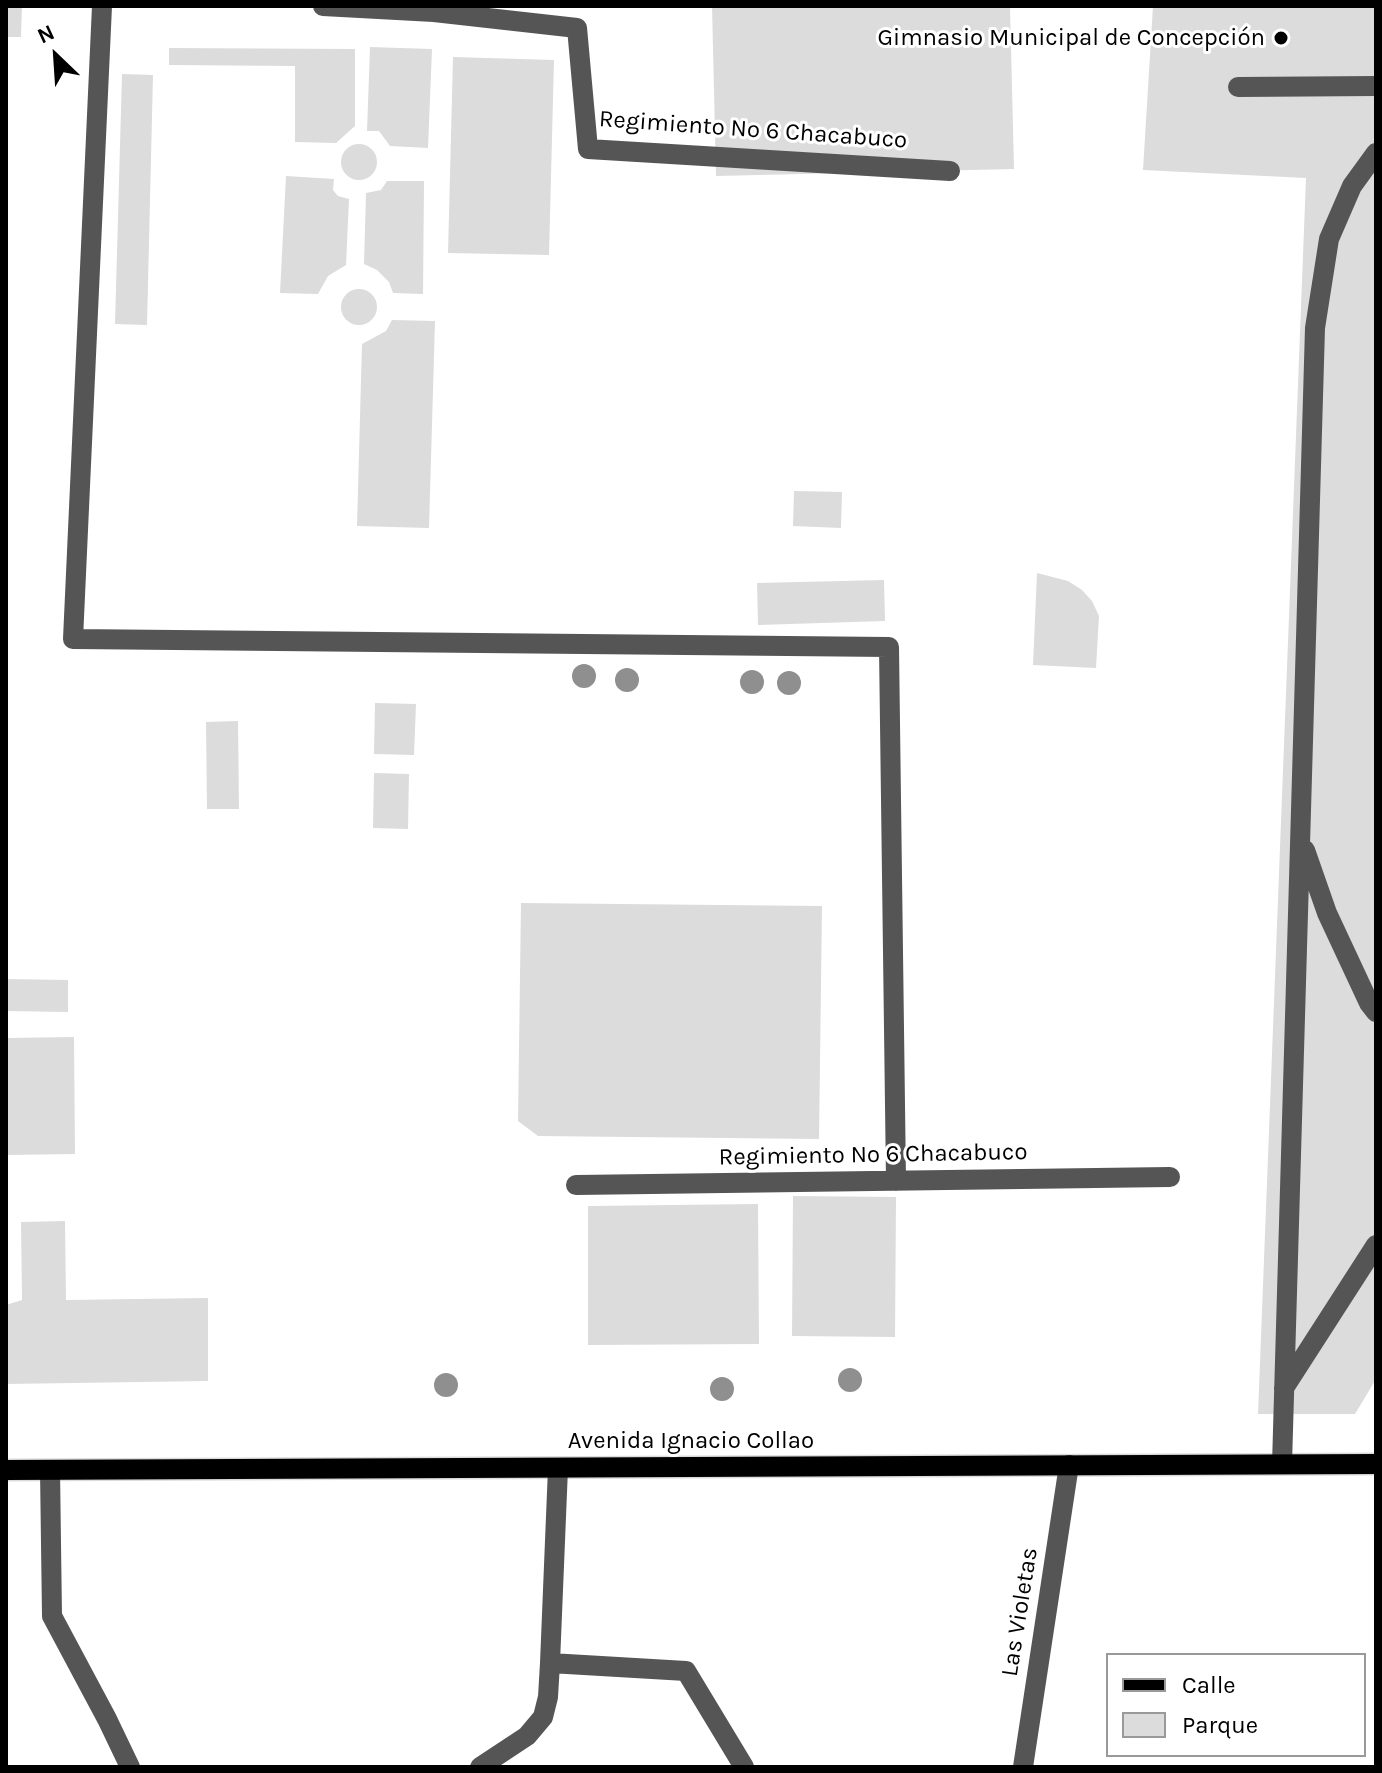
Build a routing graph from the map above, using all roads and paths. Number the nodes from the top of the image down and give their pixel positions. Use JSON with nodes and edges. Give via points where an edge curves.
{"nodes":[{"id":1,"x":102,"y":6,"type":"edge"},
{"id":2,"x":323,"y":6,"type":"edge"},
{"id":3,"x":1376,"y":86,"type":"edge"},
{"id":4,"x":1238,"y":87,"type":"dead end"},
{"id":5,"x":1376,"y":153,"type":"edge"},
{"id":6,"x":950,"y":171,"type":"dead end"},
{"id":7,"x":1300,"y":835,"type":"junction"},
{"id":8,"x":1376,"y":1012,"type":"edge"},
{"id":9,"x":1170,"y":1177,"type":"dead end"},
{"id":10,"x":896,"y":1181,"type":"junction"},
{"id":11,"x":576,"y":1185,"type":"dead end"},
{"id":12,"x":1376,"y":1245,"type":"edge"},
{"id":13,"x":1284,"y":1388,"type":"junction"},
{"id":14,"x":1282,"y":1464,"type":"junction"},
{"id":15,"x":1376,"y":1464,"type":"edge"},
{"id":16,"x":1069,"y":1465,"type":"junction"},
{"id":17,"x":558,"y":1468,"type":"junction"},
{"id":18,"x":6,"y":1470,"type":"edge"},
{"id":19,"x":50,"y":1470,"type":"junction"},
{"id":20,"x":550,"y":1663,"type":"junction"},
{"id":21,"x":130,"y":1767,"type":"edge"},
{"id":22,"x":480,"y":1767,"type":"edge"},
{"id":23,"x":744,"y":1767,"type":"edge"},
{"id":24,"x":1023,"y":1767,"type":"edge"}],
"edges":[{"from":1,"to":10,"type":"street","via":[[73,639],[889,647]]},
{"from":2,"to":6,"type":"street","name":"Regimiento Nº 6 Chacabuco","via":[[577,28],[588,149]]},
{"from":3,"to":4,"type":"street"},
{"from":5,"to":7,"type":"street","via":[[1352,186],[1329,239],[1315,328]]},
{"from":7,"to":8,"type":"street","via":[[1327,913]]},
{"from":7,"to":13,"type":"street"},
{"from":9,"to":10,"type":"street","name":"Regimiento Nº 6 Chacabuco"},
{"from":10,"to":11,"type":"street","name":"Regimiento Nº 6 Chacabuco"},
{"from":12,"to":13,"type":"street"},
{"from":13,"to":14,"type":"street"},
{"from":14,"to":15,"type":"main road","name":"Avenida Ignacio Collao"},
{"from":14,"to":16,"type":"main road","name":"Avenida Ignacio Collao"},
{"from":16,"to":17,"type":"main road","name":"Avenida Ignacio Collao"},
{"from":16,"to":24,"type":"street","name":"Las Violetas"},
{"from":17,"to":19,"type":"main road","name":"Avenida Ignacio Collao"},
{"from":17,"to":20,"type":"street"},
{"from":18,"to":19,"type":"main road","name":"Avenida Ignacio Collao"},
{"from":19,"to":21,"type":"street","via":[[52,1616]]},
{"from":20,"to":22,"type":"street","via":[[543,1717],[527,1736]]},
{"from":20,"to":23,"type":"street","via":[[686,1671]]}]}
